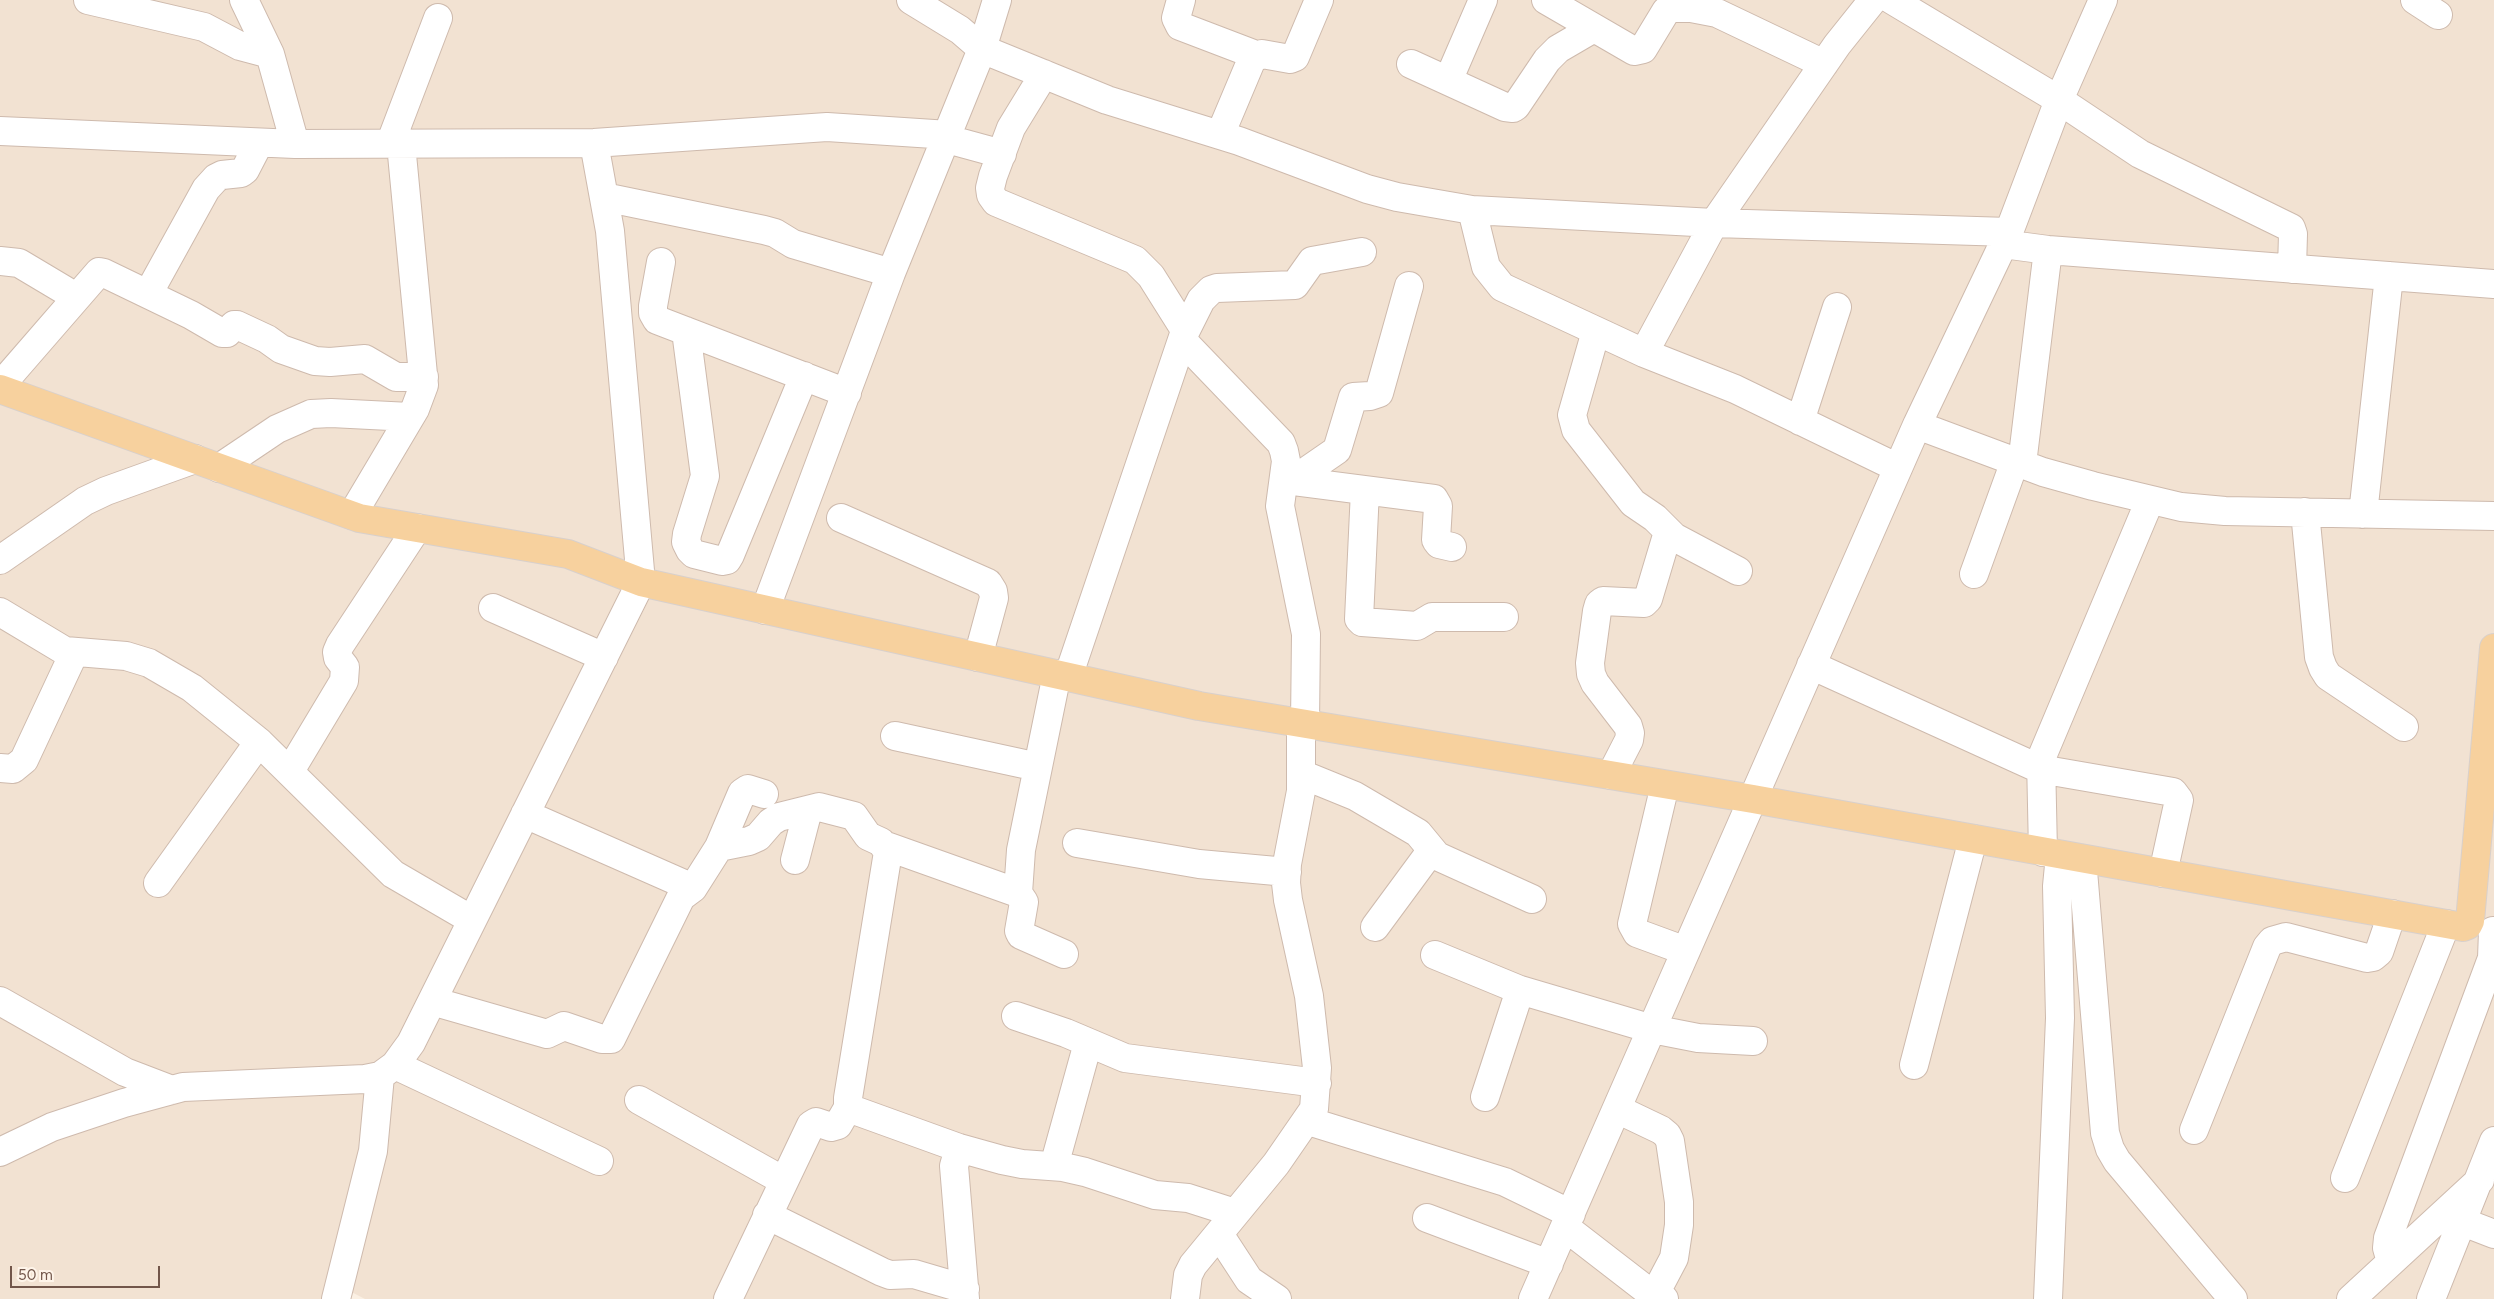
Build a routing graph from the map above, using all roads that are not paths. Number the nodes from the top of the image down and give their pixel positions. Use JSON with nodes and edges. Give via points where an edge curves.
{"nodes":[{"id":1,"x":88,"y":0,"type":"edge"},
{"id":2,"x":244,"y":0,"type":"edge"},
{"id":3,"x":911,"y":0,"type":"edge"},
{"id":4,"x":997,"y":0,"type":"edge"},
{"id":5,"x":1181,"y":0,"type":"edge"},
{"id":6,"x":1319,"y":0,"type":"edge"},
{"id":7,"x":1483,"y":0,"type":"edge"},
{"id":8,"x":1546,"y":0,"type":"edge"},
{"id":9,"x":1873,"y":0,"type":"edge"},
{"id":10,"x":1892,"y":0,"type":"edge"},
{"id":11,"x":2103,"y":0,"type":"edge"},
{"id":12,"x":2416,"y":0,"type":"edge"},
{"id":13,"x":2438,"y":15,"type":"dead end"},
{"id":14,"x":438,"y":18,"type":"dead end"},
{"id":15,"x":1594,"y":28,"type":"junction"},
{"id":16,"x":982,"y":49,"type":"junction"},
{"id":17,"x":270,"y":54,"type":"junction"},
{"id":18,"x":1256,"y":55,"type":"junction"},
{"id":19,"x":1411,"y":64,"type":"dead end"},
{"id":20,"x":1824,"y":64,"type":"junction"},
{"id":21,"x":1044,"y":74,"type":"junction"},
{"id":22,"x":1448,"y":80,"type":"junction"},
{"id":23,"x":2059,"y":100,"type":"junction"},
{"id":24,"x":0,"y":131,"type":"edge"},
{"id":25,"x":1220,"y":134,"type":"junction"},
{"id":26,"x":948,"y":137,"type":"junction"},
{"id":27,"x":259,"y":142,"type":"junction"},
{"id":28,"x":594,"y":143,"type":"junction"},
{"id":29,"x":295,"y":144,"type":"junction"},
{"id":30,"x":395,"y":144,"type":"junction"},
{"id":31,"x":1002,"y":154,"type":"junction"},
{"id":32,"x":604,"y":197,"type":"junction"},
{"id":33,"x":1472,"y":210,"type":"junction"},
{"id":34,"x":1714,"y":223,"type":"junction"},
{"id":35,"x":2006,"y":238,"type":"junction"},
{"id":36,"x":2048,"y":250,"type":"junction"},
{"id":37,"x":1362,"y":252,"type":"dead end"},
{"id":38,"x":0,"y":261,"type":"edge"},
{"id":39,"x":661,"y":262,"type":"dead end"},
{"id":40,"x":2292,"y":269,"type":"junction"},
{"id":41,"x":891,"y":273,"type":"junction"},
{"id":42,"x":2389,"y":276,"type":"junction"},
{"id":43,"x":2494,"y":284,"type":"edge"},
{"id":44,"x":1409,"y":286,"type":"dead end"},
{"id":45,"x":148,"y":294,"type":"junction"},
{"id":46,"x":76,"y":297,"type":"junction"},
{"id":47,"x":1837,"y":307,"type":"dead end"},
{"id":48,"x":686,"y":331,"type":"junction"},
{"id":49,"x":1596,"y":331,"type":"junction"},
{"id":50,"x":1184,"y":335,"type":"junction"},
{"id":51,"x":1644,"y":353,"type":"junction"},
{"id":52,"x":804,"y":376,"type":"junction"},
{"id":53,"x":424,"y":377,"type":"junction"},
{"id":54,"x":0,"y":388,"type":"edge"},
{"id":55,"x":847,"y":392,"type":"junction"},
{"id":56,"x":410,"y":416,"type":"junction"},
{"id":57,"x":1800,"y":421,"type":"junction"},
{"id":58,"x":1917,"y":425,"type":"junction"},
{"id":59,"x":207,"y":463,"type":"junction"},
{"id":60,"x":2019,"y":463,"type":"junction"},
{"id":61,"x":1898,"y":468,"type":"junction"},
{"id":62,"x":1292,"y":480,"type":"junction"},
{"id":63,"x":1365,"y":490,"type":"junction"},
{"id":64,"x":2150,"y":500,"type":"junction"},
{"id":65,"x":2305,"y":512,"type":"junction"},
{"id":66,"x":2363,"y":514,"type":"junction"},
{"id":67,"x":352,"y":515,"type":"junction"},
{"id":68,"x":2494,"y":516,"type":"edge"},
{"id":69,"x":841,"y":518,"type":"dead end"},
{"id":70,"x":417,"y":528,"type":"junction"},
{"id":71,"x":1668,"y":532,"type":"junction"},
{"id":72,"x":1452,"y":547,"type":"dead end"},
{"id":73,"x":0,"y":560,"type":"edge"},
{"id":74,"x":1738,"y":571,"type":"dead end"},
{"id":75,"x":1974,"y":574,"type":"dead end"},
{"id":76,"x":641,"y":582,"type":"junction"},
{"id":77,"x":493,"y":608,"type":"dead end"},
{"id":78,"x":765,"y":610,"type":"junction"},
{"id":79,"x":0,"y":612,"type":"edge"},
{"id":80,"x":1504,"y":617,"type":"dead end"},
{"id":81,"x":2494,"y":648,"type":"edge"},
{"id":82,"x":74,"y":653,"type":"junction"},
{"id":83,"x":604,"y":657,"type":"junction"},
{"id":84,"x":978,"y":657,"type":"junction"},
{"id":85,"x":1811,"y":665,"type":"junction"},
{"id":86,"x":1063,"y":675,"type":"junction"},
{"id":87,"x":1303,"y":723,"type":"junction"},
{"id":88,"x":2404,"y":727,"type":"dead end"},
{"id":89,"x":895,"y":736,"type":"dead end"},
{"id":90,"x":259,"y":742,"type":"junction"},
{"id":91,"x":1038,"y":767,"type":"junction"},
{"id":92,"x":0,"y":768,"type":"edge"},
{"id":93,"x":2040,"y":768,"type":"junction"},
{"id":94,"x":290,"y":771,"type":"junction"},
{"id":95,"x":1301,"y":774,"type":"junction"},
{"id":96,"x":1611,"y":775,"type":"junction"},
{"id":97,"x":1665,"y":784,"type":"junction"},
{"id":98,"x":764,"y":794,"type":"dead end"},
{"id":99,"x":1752,"y":799,"type":"junction"},
{"id":100,"x":808,"y":810,"type":"junction"},
{"id":101,"x":525,"y":814,"type":"junction"},
{"id":102,"x":1973,"y":839,"type":"junction"},
{"id":103,"x":1077,"y":843,"type":"dead end"},
{"id":104,"x":886,"y":846,"type":"junction"},
{"id":105,"x":719,"y":847,"type":"junction"},
{"id":106,"x":1431,"y":851,"type":"junction"},
{"id":107,"x":2062,"y":855,"type":"junction"},
{"id":108,"x":795,"y":860,"type":"dead end"},
{"id":109,"x":1287,"y":872,"type":"junction"},
{"id":110,"x":2163,"y":873,"type":"junction"},
{"id":111,"x":158,"y":883,"type":"dead end"},
{"id":112,"x":693,"y":888,"type":"junction"},
{"id":113,"x":1018,"y":894,"type":"junction"},
{"id":114,"x":1532,"y":899,"type":"dead end"},
{"id":115,"x":2392,"y":914,"type":"junction"},
{"id":116,"x":472,"y":920,"type":"junction"},
{"id":117,"x":1375,"y":927,"type":"dead end"},
{"id":118,"x":2475,"y":928,"type":"edge"},
{"id":119,"x":1686,"y":951,"type":"junction"},
{"id":120,"x":1064,"y":954,"type":"dead end"},
{"id":121,"x":1435,"y":955,"type":"dead end"},
{"id":122,"x":1520,"y":990,"type":"junction"},
{"id":123,"x":0,"y":1001,"type":"edge"},
{"id":124,"x":432,"y":1001,"type":"junction"},
{"id":125,"x":1016,"y":1016,"type":"dead end"},
{"id":126,"x":1652,"y":1029,"type":"junction"},
{"id":127,"x":1753,"y":1041,"type":"dead end"},
{"id":128,"x":1088,"y":1043,"type":"junction"},
{"id":129,"x":1914,"y":1065,"type":"dead end"},
{"id":130,"x":387,"y":1070,"type":"junction"},
{"id":131,"x":1317,"y":1083,"type":"junction"},
{"id":132,"x":172,"y":1090,"type":"junction"},
{"id":133,"x":1485,"y":1097,"type":"dead end"},
{"id":134,"x":639,"y":1100,"type":"dead end"},
{"id":135,"x":849,"y":1106,"type":"junction"},
{"id":136,"x":1617,"y":1108,"type":"junction"},
{"id":137,"x":1308,"y":1121,"type":"junction"},
{"id":138,"x":2194,"y":1130,"type":"dead end"},
{"id":139,"x":2494,"y":1141,"type":"edge"},
{"id":140,"x":959,"y":1148,"type":"junction"},
{"id":141,"x":0,"y":1152,"type":"edge"},
{"id":142,"x":599,"y":1161,"type":"dead end"},
{"id":143,"x":1054,"y":1166,"type":"junction"},
{"id":144,"x":2345,"y":1178,"type":"dead end"},
{"id":145,"x":784,"y":1180,"type":"junction"},
{"id":146,"x":2480,"y":1180,"type":"junction"},
{"id":147,"x":768,"y":1215,"type":"junction"},
{"id":148,"x":1427,"y":1218,"type":"dead end"},
{"id":149,"x":1568,"y":1220,"type":"junction"},
{"id":150,"x":2462,"y":1222,"type":"junction"},
{"id":151,"x":1227,"y":1223,"type":"junction"},
{"id":152,"x":2494,"y":1234,"type":"edge"},
{"id":153,"x":2391,"y":1262,"type":"junction"},
{"id":154,"x":1549,"y":1264,"type":"junction"},
{"id":155,"x":965,"y":1294,"type":"edge"},
{"id":156,"x":1660,"y":1297,"type":"edge"},
{"id":157,"x":336,"y":1299,"type":"edge"},
{"id":158,"x":728,"y":1299,"type":"edge"},
{"id":159,"x":1184,"y":1299,"type":"edge"},
{"id":160,"x":1277,"y":1299,"type":"edge"},
{"id":161,"x":1533,"y":1299,"type":"edge"},
{"id":162,"x":2048,"y":1299,"type":"edge"},
{"id":163,"x":2233,"y":1299,"type":"edge"},
{"id":164,"x":2351,"y":1299,"type":"edge"},
{"id":165,"x":2431,"y":1299,"type":"edge"}],
"edges":[{"from":1,"to":17,"type":"street","via":[[204,26],[240,46]]},
{"from":2,"to":17,"type":"street"},
{"from":3,"to":16,"type":"street","via":[[960,30]]},
{"from":4,"to":16,"type":"street"},
{"from":5,"to":18,"type":"street","via":[[1176,18],[1180,26]]},
{"from":6,"to":18,"type":"street","via":[[1295,56],[1290,59]]},
{"from":7,"to":22,"type":"street"},
{"from":8,"to":15,"type":"street"},
{"from":9,"to":20,"type":"street"},
{"from":10,"to":23,"type":"street"},
{"from":11,"to":23,"type":"street"},
{"from":12,"to":13,"type":"street"},
{"from":14,"to":30,"type":"street"},
{"from":15,"to":20,"type":"street","via":[[1639,52],[1666,11],[1671,8],[1704,9]]},
{"from":15,"to":22,"type":"street","via":[[1558,49],[1513,108]]},
{"from":16,"to":21,"type":"street"},
{"from":16,"to":26,"type":"street"},
{"from":17,"to":29,"type":"street"},
{"from":18,"to":25,"type":"street"},
{"from":19,"to":22,"type":"street"},
{"from":20,"to":34,"type":"street"},
{"from":21,"to":25,"type":"street","via":[[1107,100]]},
{"from":21,"to":31,"type":"street","via":[[1018,115]]},
{"from":23,"to":35,"type":"street"},
{"from":23,"to":40,"type":"street","via":[[2140,154],[2291,228]]},
{"from":24,"to":27,"type":"street"},
{"from":25,"to":33,"type":"street","via":[[1367,189]]},
{"from":26,"to":28,"type":"street","via":[[827,127]]},
{"from":26,"to":31,"type":"street"},
{"from":26,"to":41,"type":"street"},
{"from":27,"to":29,"type":"street"},
{"from":27,"to":45,"type":"street","via":[[245,170],[222,175],[206,189]]},
{"from":28,"to":30,"type":"street"},
{"from":28,"to":32,"type":"street"},
{"from":29,"to":30,"type":"street"},
{"from":30,"to":53,"type":"street"},
{"from":31,"to":50,"type":"street","via":[[990,188],[996,202],[1135,260],[1150,276]]},
{"from":32,"to":41,"type":"street","via":[[764,230],[793,244]]},
{"from":32,"to":76,"type":"street","via":[[610,231]]},
{"from":33,"to":34,"type":"street"},
{"from":33,"to":49,"type":"street","via":[[1486,267],[1502,287]]},
{"from":34,"to":35,"type":"street"},
{"from":34,"to":51,"type":"street"},
{"from":35,"to":36,"type":"street"},
{"from":35,"to":58,"type":"street"},
{"from":36,"to":40,"type":"street"},
{"from":36,"to":60,"type":"street"},
{"from":37,"to":50,"type":"street","via":[[1312,261],[1295,285],[1211,290],[1201,300]]},
{"from":38,"to":46,"type":"street","via":[[19,263]]},
{"from":39,"to":48,"type":"street","via":[[653,313],[657,320]]},
{"from":40,"to":42,"type":"street"},
{"from":41,"to":55,"type":"street"},
{"from":42,"to":43,"type":"street"},
{"from":42,"to":66,"type":"street"},
{"from":44,"to":62,"type":"street","via":[[1379,393],[1353,397],[1337,450]]},
{"from":45,"to":46,"type":"street","via":[[98,272]]},
{"from":45,"to":53,"type":"street","via":[[222,333],[238,325],[281,349],[315,361],[365,358],[396,377]]},
{"from":46,"to":54,"type":"street"},
{"from":47,"to":57,"type":"street"},
{"from":48,"to":52,"type":"street"},
{"from":48,"to":52,"type":"street","via":[[705,476],[687,534],[686,542],[694,554],[727,560]]},
{"from":49,"to":51,"type":"street"},
{"from":49,"to":71,"type":"street","via":[[1572,415],[1573,422],[1628,499],[1655,518]]},
{"from":50,"to":62,"type":"street","via":[[1281,443]]},
{"from":50,"to":86,"type":"street"},
{"from":51,"to":57,"type":"street","via":[[1735,389]]},
{"from":52,"to":55,"type":"street"},
{"from":53,"to":56,"type":"street","via":[[422,394]]},
{"from":54,"to":59,"type":"main road"},
{"from":55,"to":78,"type":"street"},
{"from":56,"to":59,"type":"street","via":[[311,414]]},
{"from":56,"to":67,"type":"street"},
{"from":57,"to":61,"type":"street"},
{"from":58,"to":60,"type":"street"},
{"from":58,"to":61,"type":"street"},
{"from":59,"to":67,"type":"main road"},
{"from":59,"to":73,"type":"street","via":[[106,491],[85,501]]},
{"from":60,"to":64,"type":"street"},
{"from":60,"to":75,"type":"street"},
{"from":61,"to":85,"type":"street"},
{"from":62,"to":63,"type":"street"},
{"from":62,"to":87,"type":"street","via":[[1280,506],[1306,634]]},
{"from":63,"to":72,"type":"street","via":[[1434,499],[1438,506],[1436,540]]},
{"from":63,"to":80,"type":"street","via":[[1359,620],[1417,626],[1432,617]]},
{"from":64,"to":65,"type":"street","via":[[2224,511]]},
{"from":64,"to":93,"type":"street"},
{"from":65,"to":66,"type":"street"},
{"from":65,"to":88,"type":"street","via":[[2319,657],[2323,668],[2328,676]]},
{"from":66,"to":68,"type":"street"},
{"from":67,"to":70,"type":"main road"},
{"from":69,"to":84,"type":"street","via":[[988,584],[994,598]]},
{"from":70,"to":76,"type":"main road","via":[[568,554]]},
{"from":70,"to":94,"type":"street","via":[[340,645],[337,652],[345,667],[344,681]]},
{"from":71,"to":74,"type":"street"},
{"from":71,"to":96,"type":"street","via":[[1644,604],[1603,601],[1597,611],[1591,674],[1630,733]]},
{"from":76,"to":78,"type":"main road"},
{"from":76,"to":83,"type":"street"},
{"from":77,"to":83,"type":"street"},
{"from":78,"to":84,"type":"main road"},
{"from":79,"to":82,"type":"street","via":[[55,646]]},
{"from":81,"to":118,"type":"main road"},
{"from":82,"to":90,"type":"street","via":[[126,656],[149,663],[192,688]]},
{"from":82,"to":92,"type":"street","via":[[24,760],[13,769]]},
{"from":83,"to":101,"type":"street"},
{"from":84,"to":86,"type":"main road"},
{"from":85,"to":93,"type":"street"},
{"from":85,"to":99,"type":"street"},
{"from":86,"to":87,"type":"main road","via":[[1199,706]]},
{"from":86,"to":91,"type":"street"},
{"from":87,"to":95,"type":"street"},
{"from":87,"to":96,"type":"main road"},
{"from":89,"to":91,"type":"street"},
{"from":90,"to":94,"type":"street"},
{"from":90,"to":111,"type":"street"},
{"from":91,"to":113,"type":"street","via":[[1021,850]]},
{"from":93,"to":107,"type":"street"},
{"from":93,"to":110,"type":"street","via":[[2177,794],[2179,800]]},
{"from":94,"to":116,"type":"street","via":[[393,874]]},
{"from":95,"to":106,"type":"street","via":[[1355,796],[1418,833]]},
{"from":95,"to":109,"type":"street"},
{"from":96,"to":97,"type":"main road"},
{"from":97,"to":99,"type":"main road"},
{"from":97,"to":119,"type":"street","via":[[1632,924],[1637,933]]},
{"from":98,"to":105,"type":"street","via":[[748,789],[742,793]]},
{"from":99,"to":102,"type":"main road"},
{"from":99,"to":119,"type":"street"},
{"from":100,"to":104,"type":"street","via":[[819,807],[854,816],[868,836]]},
{"from":100,"to":105,"type":"street","via":[[780,817],[749,841]]},
{"from":100,"to":108,"type":"street"},
{"from":101,"to":112,"type":"street"},
{"from":101,"to":116,"type":"street"},
{"from":102,"to":107,"type":"main road"},
{"from":102,"to":129,"type":"street"},
{"from":103,"to":109,"type":"street","via":[[1199,864]]},
{"from":104,"to":113,"type":"street"},
{"from":104,"to":135,"type":"street","via":[[888,852]]},
{"from":105,"to":112,"type":"street"},
{"from":106,"to":114,"type":"street"},
{"from":106,"to":117,"type":"street"},
{"from":107,"to":110,"type":"main road"},
{"from":107,"to":162,"type":"street","via":[[2057,896],[2060,1018]]},
{"from":107,"to":163,"type":"street","via":[[2110,1149]]},
{"from":109,"to":131,"type":"street","via":[[1288,900],[1309,996]]},
{"from":110,"to":115,"type":"main road"},
{"from":112,"to":124,"type":"street","via":[[681,897],[611,1039],[564,1026],[547,1034]]},
{"from":113,"to":120,"type":"street","via":[[1024,902],[1021,936]]},
{"from":115,"to":118,"type":"main road"},
{"from":115,"to":138,"type":"street","via":[[2379,952],[2374,957],[2286,937],[2272,941]]},
{"from":116,"to":124,"type":"street"},
{"from":118,"to":144,"type":"street"},
{"from":118,"to":153,"type":"street","via":[[2492,958],[2388,1238]]},
{"from":119,"to":126,"type":"street"},
{"from":121,"to":122,"type":"street"},
{"from":122,"to":126,"type":"street"},
{"from":122,"to":133,"type":"street"},
{"from":123,"to":132,"type":"street","via":[[125,1072]]},
{"from":124,"to":130,"type":"street","via":[[411,1043]]},
{"from":125,"to":128,"type":"street"},
{"from":126,"to":127,"type":"street","via":[[1698,1038]]},
{"from":126,"to":136,"type":"street"},
{"from":128,"to":131,"type":"street","via":[[1126,1058]]},
{"from":128,"to":143,"type":"street"},
{"from":130,"to":132,"type":"street","via":[[365,1079]]},
{"from":130,"to":142,"type":"street"},
{"from":130,"to":157,"type":"street","via":[[373,1151]]},
{"from":131,"to":137,"type":"street","via":[[1314,1110]]},
{"from":132,"to":141,"type":"street","via":[[52,1127]]},
{"from":134,"to":145,"type":"street"},
{"from":135,"to":140,"type":"street"},
{"from":135,"to":145,"type":"street","via":[[835,1127],[813,1122]]},
{"from":136,"to":149,"type":"street"},
{"from":136,"to":156,"type":"street","via":[[1661,1130],[1670,1141],[1679,1225],[1674,1258]]},
{"from":137,"to":149,"type":"street","via":[[1505,1182]]},
{"from":137,"to":151,"type":"street"},
{"from":139,"to":146,"type":"street"},
{"from":140,"to":143,"type":"street","via":[[1022,1164]]},
{"from":140,"to":155,"type":"street","via":[[954,1166]]},
{"from":143,"to":151,"type":"street","via":[[1085,1172],[1155,1195],[1188,1198]]},
{"from":145,"to":147,"type":"street"},
{"from":146,"to":150,"type":"street"},
{"from":146,"to":153,"type":"street"},
{"from":147,"to":155,"type":"street","via":[[882,1272],[914,1274]]},
{"from":147,"to":158,"type":"street"},
{"from":148,"to":154,"type":"street"},
{"from":149,"to":154,"type":"street"},
{"from":149,"to":156,"type":"street"},
{"from":150,"to":152,"type":"street"},
{"from":150,"to":165,"type":"street"},
{"from":151,"to":159,"type":"street","via":[[1193,1265]]},
{"from":151,"to":160,"type":"street","via":[[1246,1277]]},
{"from":153,"to":164,"type":"street"},
{"from":154,"to":161,"type":"street"}]}
